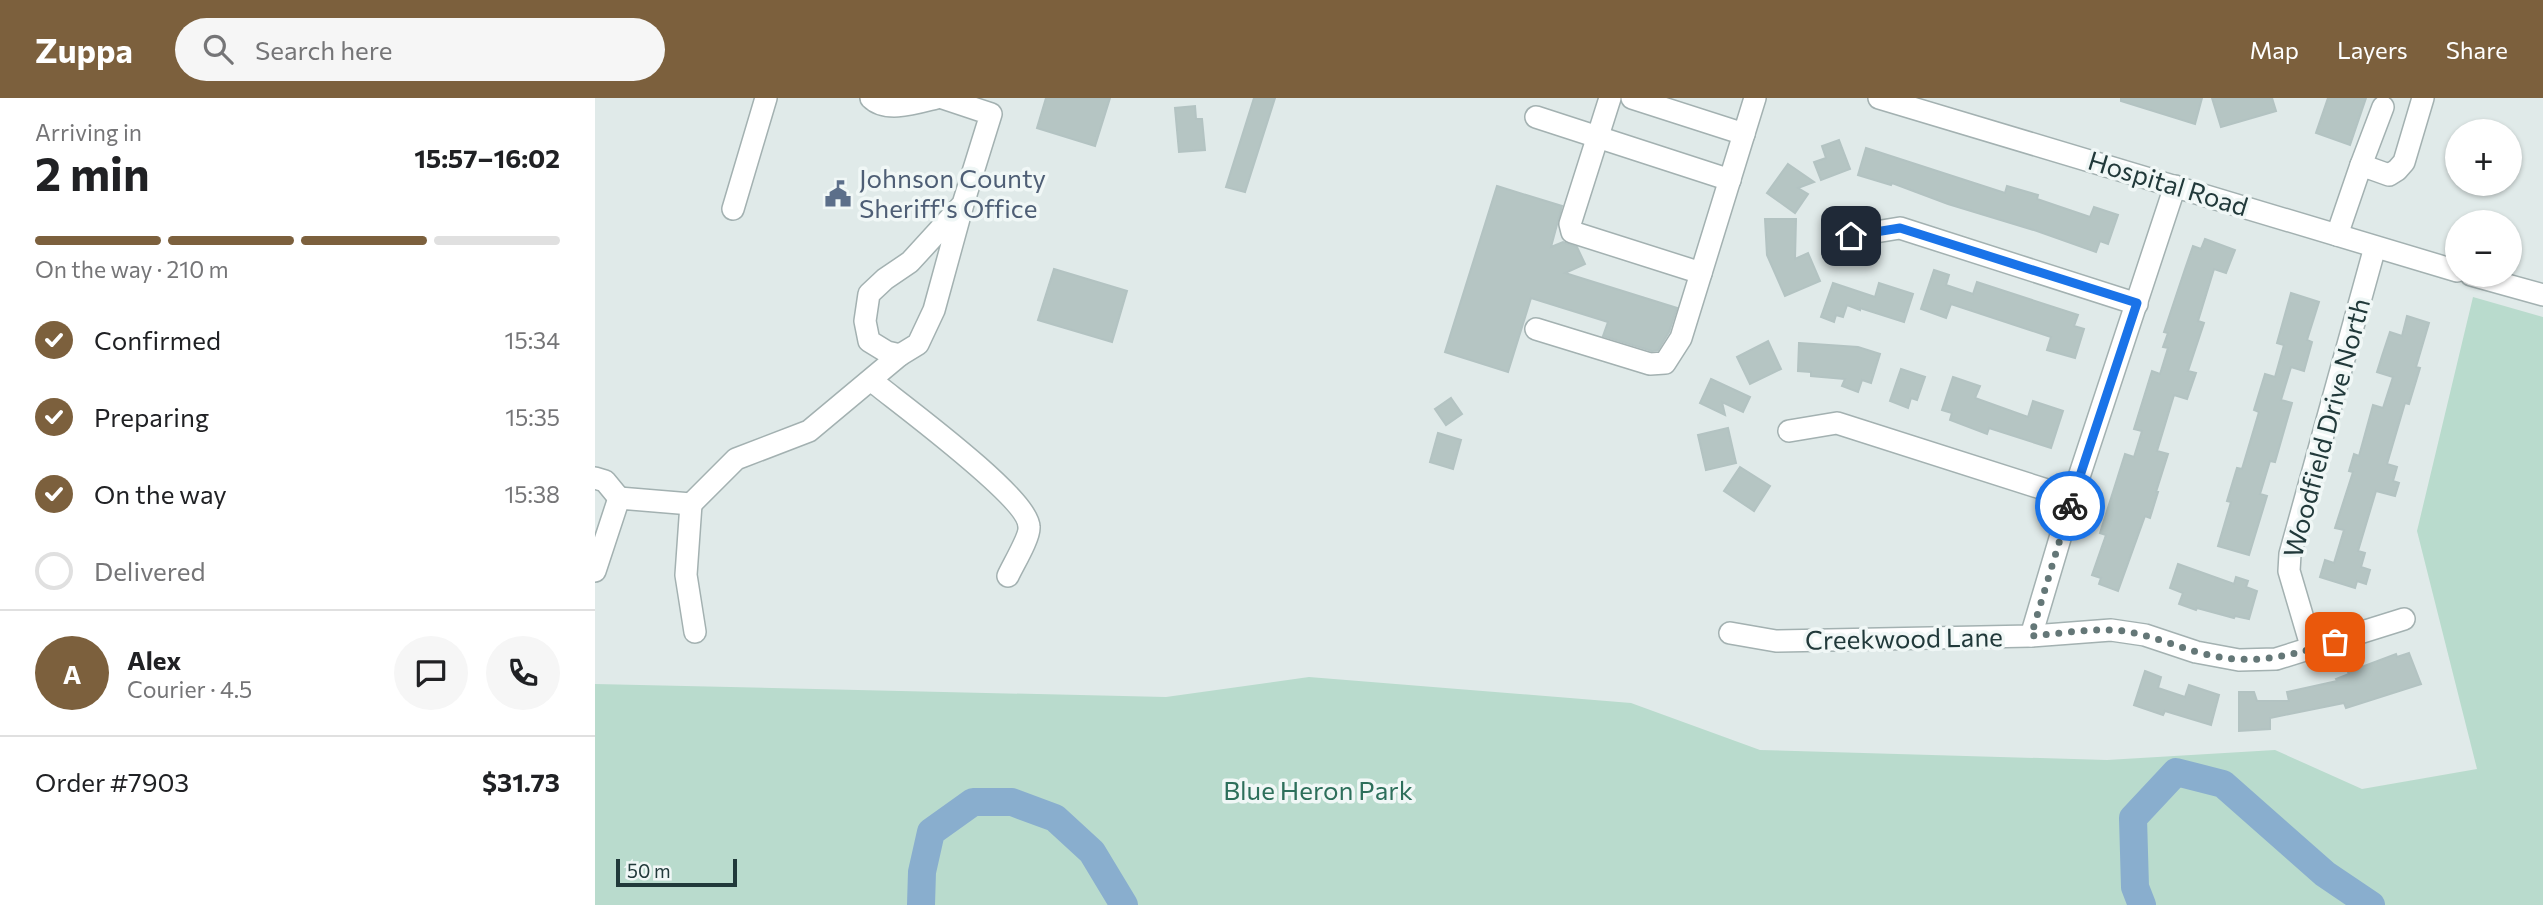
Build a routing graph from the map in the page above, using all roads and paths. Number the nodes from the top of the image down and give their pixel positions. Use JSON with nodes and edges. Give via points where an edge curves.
{"nodes":[{"id":1,"x":766,"y":98,"type":"edge"},
{"id":2,"x":871,"y":98,"type":"edge"},
{"id":3,"x":936,"y":98,"type":"edge"},
{"id":4,"x":943,"y":98,"type":"edge"},
{"id":5,"x":1609,"y":98,"type":"edge"},
{"id":6,"x":1632,"y":98,"type":"edge"},
{"id":7,"x":1755,"y":98,"type":"edge"},
{"id":8,"x":1879,"y":98,"type":"edge"},
{"id":9,"x":2423,"y":98,"type":"edge"},
{"id":10,"x":1924,"y":104,"type":"edge"},
{"id":11,"x":993,"y":106,"type":"edge"},
{"id":12,"x":2383,"y":107,"type":"dead end"},
{"id":13,"x":1536,"y":117,"type":"dead end"},
{"id":14,"x":1744,"y":134,"type":"junction"},
{"id":15,"x":1598,"y":137,"type":"junction"},
{"id":16,"x":2361,"y":165,"type":"junction"},
{"id":17,"x":1730,"y":180,"type":"junction"},
{"id":18,"x":2175,"y":186,"type":"junction"},
{"id":19,"x":963,"y":204,"type":"junction"},
{"id":20,"x":733,"y":209,"type":"dead end"},
{"id":21,"x":2337,"y":235,"type":"junction"},
{"id":22,"x":1851,"y":236,"type":"dead end"},
{"id":23,"x":2375,"y":247,"type":"junction"},
{"id":24,"x":2445,"y":267,"type":"edge"},
{"id":25,"x":1701,"y":273,"type":"junction"},
{"id":26,"x":2514,"y":287,"type":"edge"},
{"id":27,"x":2543,"y":295,"type":"edge"},
{"id":28,"x":2137,"y":303,"type":"junction"},
{"id":29,"x":1537,"y":329,"type":"dead end"},
{"id":30,"x":900,"y":355,"type":"junction"},
{"id":31,"x":872,"y":381,"type":"junction"},
{"id":32,"x":1789,"y":431,"type":"dead end"},
{"id":33,"x":595,"y":478,"type":"edge"},
{"id":34,"x":619,"y":498,"type":"junction"},
{"id":35,"x":2072,"y":498,"type":"junction"},
{"id":36,"x":691,"y":505,"type":"junction"},
{"id":37,"x":595,"y":571,"type":"edge"},
{"id":38,"x":1008,"y":576,"type":"dead end"},
{"id":39,"x":2404,"y":619,"type":"dead end"},
{"id":40,"x":695,"y":632,"type":"dead end"},
{"id":41,"x":1730,"y":633,"type":"dead end"},
{"id":42,"x":2031,"y":636,"type":"junction"},
{"id":43,"x":2312,"y":649,"type":"junction"}],
"edges":[{"from":1,"to":20,"type":"street"},
{"from":2,"to":3,"type":"street","via":[[882,105]]},
{"from":4,"to":11,"type":"street"},
{"from":5,"to":15,"type":"street"},
{"from":6,"to":14,"type":"street"},
{"from":7,"to":14,"type":"street"},
{"from":8,"to":10,"type":"street","name":"Hospital Road"},
{"from":9,"to":16,"type":"street","via":[[2404,162],[2397,170],[2389,175]]},
{"from":10,"to":18,"type":"street","name":"Hospital Road"},
{"from":11,"to":19,"type":"street"},
{"from":12,"to":16,"type":"street"},
{"from":13,"to":15,"type":"street"},
{"from":14,"to":17,"type":"street"},
{"from":15,"to":17,"type":"street"},
{"from":15,"to":25,"type":"street","via":[[1570,224],[1572,232]]},
{"from":16,"to":21,"type":"street"},
{"from":17,"to":25,"type":"street"},
{"from":18,"to":21,"type":"street","name":"Hospital Road"},
{"from":18,"to":28,"type":"street"},
{"from":19,"to":30,"type":"street","via":[[934,310],[918,344]]},
{"from":19,"to":30,"type":"street","via":[[910,262],[869,294],[865,321],[869,341]]},
{"from":21,"to":23,"type":"street","name":"Hospital Road"},
{"from":22,"to":28,"type":"street","via":[[1900,228]]},
{"from":23,"to":24,"type":"street","name":"Hospital Road"},
{"from":23,"to":43,"type":"street","name":"Woodfield Drive North","via":[[2290,554],[2289,571]]},
{"from":25,"to":29,"type":"street","via":[[1681,338],[1665,363],[1650,364]]},
{"from":26,"to":27,"type":"street"},
{"from":28,"to":35,"type":"street"},
{"from":30,"to":31,"type":"street"},
{"from":31,"to":36,"type":"street","via":[[809,431],[736,459]]},
{"from":31,"to":38,"type":"street","via":[[999,484],[1026,513],[1030,528]]},
{"from":32,"to":35,"type":"street","via":[[1837,423]]},
{"from":33,"to":34,"type":"street","via":[[605,481]]},
{"from":34,"to":36,"type":"street"},
{"from":34,"to":37,"type":"street"},
{"from":35,"to":42,"type":"street"},
{"from":36,"to":40,"type":"street","via":[[686,575]]},
{"from":39,"to":43,"type":"street","name":"Creekwood Lane"},
{"from":41,"to":42,"type":"street","name":"Creekwood Lane","via":[[1776,641]]},
{"from":42,"to":43,"type":"street","name":"Creekwood Lane","via":[[2111,630],[2239,660],[2276,659]]}]}
